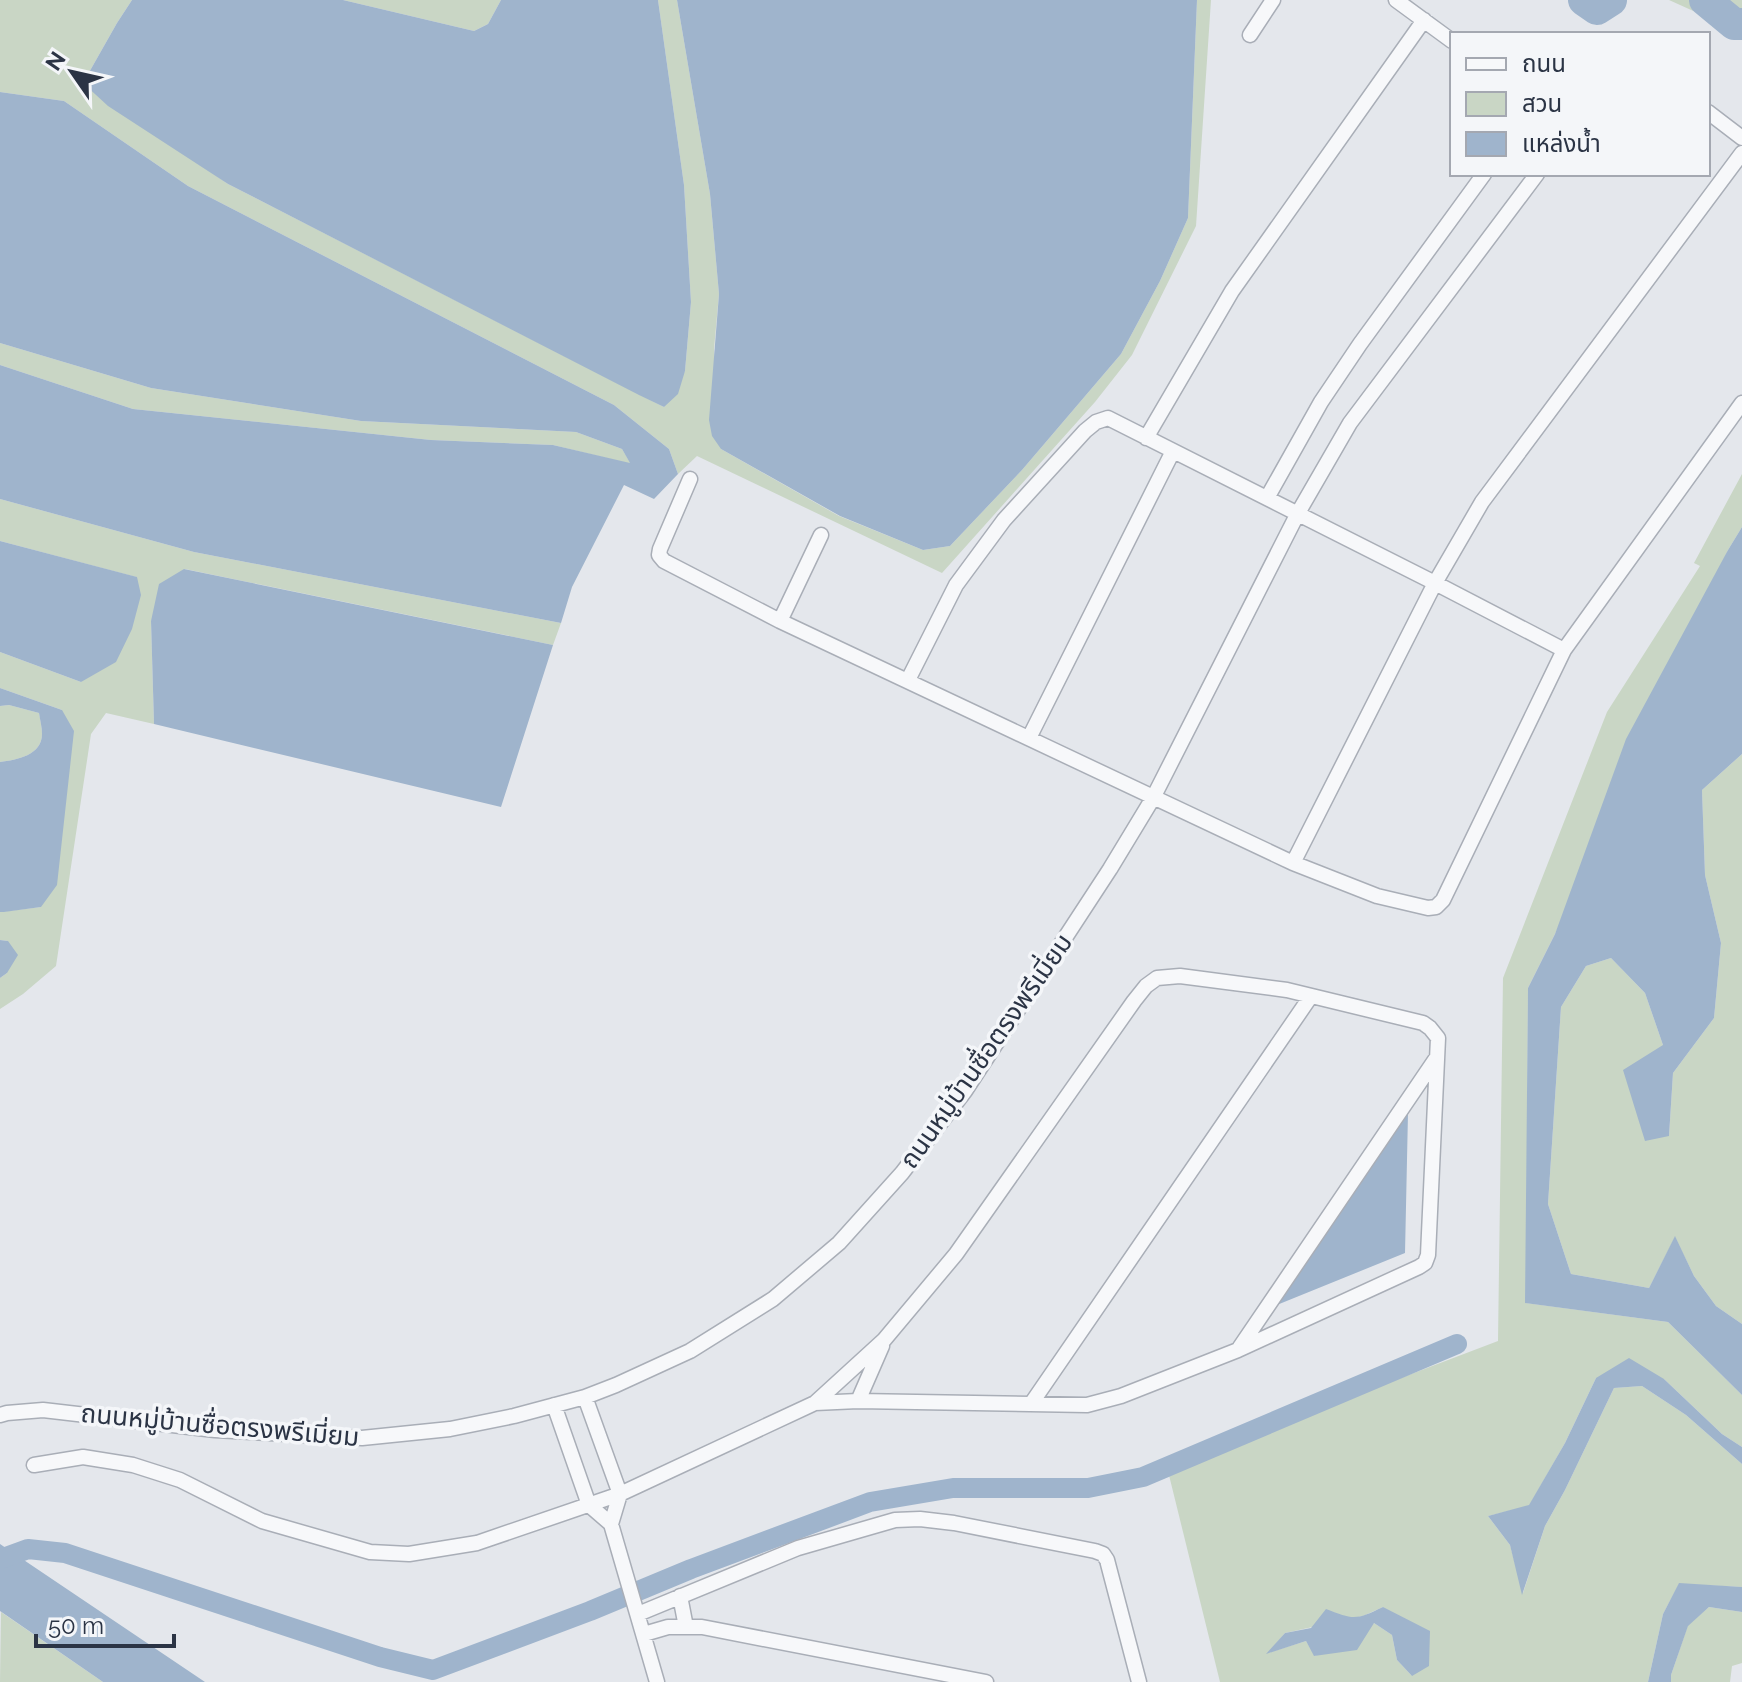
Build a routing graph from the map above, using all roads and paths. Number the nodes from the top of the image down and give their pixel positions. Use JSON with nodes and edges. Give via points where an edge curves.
{"nodes":[{"id":1,"x":1273,"y":0,"type":"edge"},
{"id":2,"x":1396,"y":0,"type":"edge"},
{"id":3,"x":1424,"y":20,"type":"junction"},
{"id":4,"x":1250,"y":35,"type":"dead end"},
{"id":5,"x":1450,"y":40,"type":"edge"},
{"id":6,"x":1710,"y":114,"type":"edge"},
{"id":7,"x":1742,"y":138,"type":"edge"},
{"id":8,"x":1742,"y":153,"type":"edge"},
{"id":9,"x":1483,"y":176,"type":"edge"},
{"id":10,"x":1535,"y":176,"type":"edge"},
{"id":11,"x":1742,"y":403,"type":"edge"},
{"id":12,"x":1146,"y":438,"type":"junction"},
{"id":13,"x":1173,"y":451,"type":"junction"},
{"id":14,"x":690,"y":479,"type":"dead end"},
{"id":15,"x":1267,"y":498,"type":"junction"},
{"id":16,"x":1298,"y":513,"type":"junction"},
{"id":17,"x":821,"y":535,"type":"dead end"},
{"id":18,"x":1435,"y":583,"type":"junction"},
{"id":19,"x":780,"y":621,"type":"junction"},
{"id":20,"x":1564,"y":650,"type":"junction"},
{"id":21,"x":908,"y":680,"type":"junction"},
{"id":22,"x":1029,"y":738,"type":"junction"},
{"id":23,"x":1153,"y":798,"type":"junction"},
{"id":24,"x":1293,"y":863,"type":"junction"},
{"id":25,"x":1311,"y":996,"type":"junction"},
{"id":26,"x":1438,"y":1056,"type":"junction"},
{"id":27,"x":884,"y":1340,"type":"junction"},
{"id":28,"x":1238,"y":1350,"type":"junction"},
{"id":29,"x":585,"y":1397,"type":"junction"},
{"id":30,"x":858,"y":1401,"type":"junction"},
{"id":31,"x":815,"y":1403,"type":"junction"},
{"id":32,"x":1031,"y":1404,"type":"junction"},
{"id":33,"x":554,"y":1405,"type":"junction"},
{"id":34,"x":0,"y":1416,"type":"edge"},
{"id":35,"x":34,"y":1465,"type":"dead end"},
{"id":36,"x":620,"y":1494,"type":"junction"},
{"id":37,"x":589,"y":1505,"type":"junction"},
{"id":38,"x":611,"y":1524,"type":"junction"},
{"id":39,"x":680,"y":1596,"type":"junction"},
{"id":40,"x":638,"y":1613,"type":"junction"},
{"id":41,"x":686,"y":1627,"type":"junction"},
{"id":42,"x":644,"y":1634,"type":"junction"},
{"id":43,"x":657,"y":1682,"type":"edge"},
{"id":44,"x":986,"y":1682,"type":"edge"},
{"id":45,"x":1139,"y":1682,"type":"edge"}],
"edges":[{"from":1,"to":4,"type":"street"},
{"from":2,"to":3,"type":"street"},
{"from":3,"to":5,"type":"street"},
{"from":3,"to":12,"type":"street","via":[[1232,291]]},
{"from":6,"to":7,"type":"street"},
{"from":8,"to":18,"type":"street","via":[[1498,479]]},
{"from":9,"to":15,"type":"street","via":[[1321,402]]},
{"from":10,"to":16,"type":"street","name":"ถนนหมู่บ้านซื่อตรงพรีเมี่ยม","via":[[1350,423]]},
{"from":11,"to":20,"type":"street"},
{"from":12,"to":13,"type":"street"},
{"from":12,"to":21,"type":"street","via":[[1108,418],[1085,431],[1004,520],[956,585]]},
{"from":13,"to":15,"type":"street"},
{"from":13,"to":22,"type":"street"},
{"from":14,"to":19,"type":"street","via":[[659,555]]},
{"from":15,"to":16,"type":"street"},
{"from":16,"to":18,"type":"street"},
{"from":16,"to":23,"type":"street","name":"ถนนหมู่บ้านซื่อตรงพรีเมี่ยม"},
{"from":17,"to":19,"type":"street"},
{"from":18,"to":20,"type":"street"},
{"from":18,"to":24,"type":"street"},
{"from":19,"to":21,"type":"street"},
{"from":20,"to":24,"type":"street","via":[[1436,907],[1377,896]]},
{"from":21,"to":22,"type":"street"},
{"from":22,"to":23,"type":"street"},
{"from":23,"to":24,"type":"street"},
{"from":23,"to":29,"type":"street","name":"ถนนหมู่บ้านซื่อตรงพรีเมี่ยม","via":[[965,1091],[839,1243],[773,1299],[690,1351]]},
{"from":25,"to":26,"type":"street","via":[[1423,1023],[1438,1038]]},
{"from":25,"to":27,"type":"street","via":[[1180,976],[1157,978],[1146,986],[956,1254]]},
{"from":25,"to":32,"type":"street"},
{"from":26,"to":28,"type":"street"},
{"from":26,"to":28,"type":"street","via":[[1425,1263]]},
{"from":27,"to":30,"type":"street"},
{"from":27,"to":31,"type":"street"},
{"from":28,"to":32,"type":"street","via":[[1087,1405]]},
{"from":29,"to":33,"type":"street","name":"ถนนหมู่บ้านซื่อตรงพรีเมี่ยม"},
{"from":29,"to":36,"type":"street"},
{"from":30,"to":31,"type":"street"},
{"from":30,"to":32,"type":"street"},
{"from":31,"to":36,"type":"street"},
{"from":33,"to":34,"type":"street","name":"ถนนหมู่บ้านซื่อตรงพรีเมี่ยม","via":[[450,1429],[362,1438],[215,1430],[43,1410]]},
{"from":33,"to":37,"type":"street"},
{"from":35,"to":37,"type":"street","via":[[83,1457],[133,1465],[180,1480],[262,1521],[370,1552],[409,1554],[477,1543]]},
{"from":36,"to":37,"type":"street"},
{"from":36,"to":38,"type":"street"},
{"from":37,"to":38,"type":"street"},
{"from":38,"to":40,"type":"street"},
{"from":39,"to":40,"type":"street"},
{"from":39,"to":41,"type":"street"},
{"from":39,"to":45,"type":"street","via":[[798,1548],[895,1520],[954,1523],[1103,1554]]},
{"from":40,"to":42,"type":"street"},
{"from":41,"to":42,"type":"street"},
{"from":41,"to":44,"type":"street"},
{"from":42,"to":43,"type":"street"}]}
